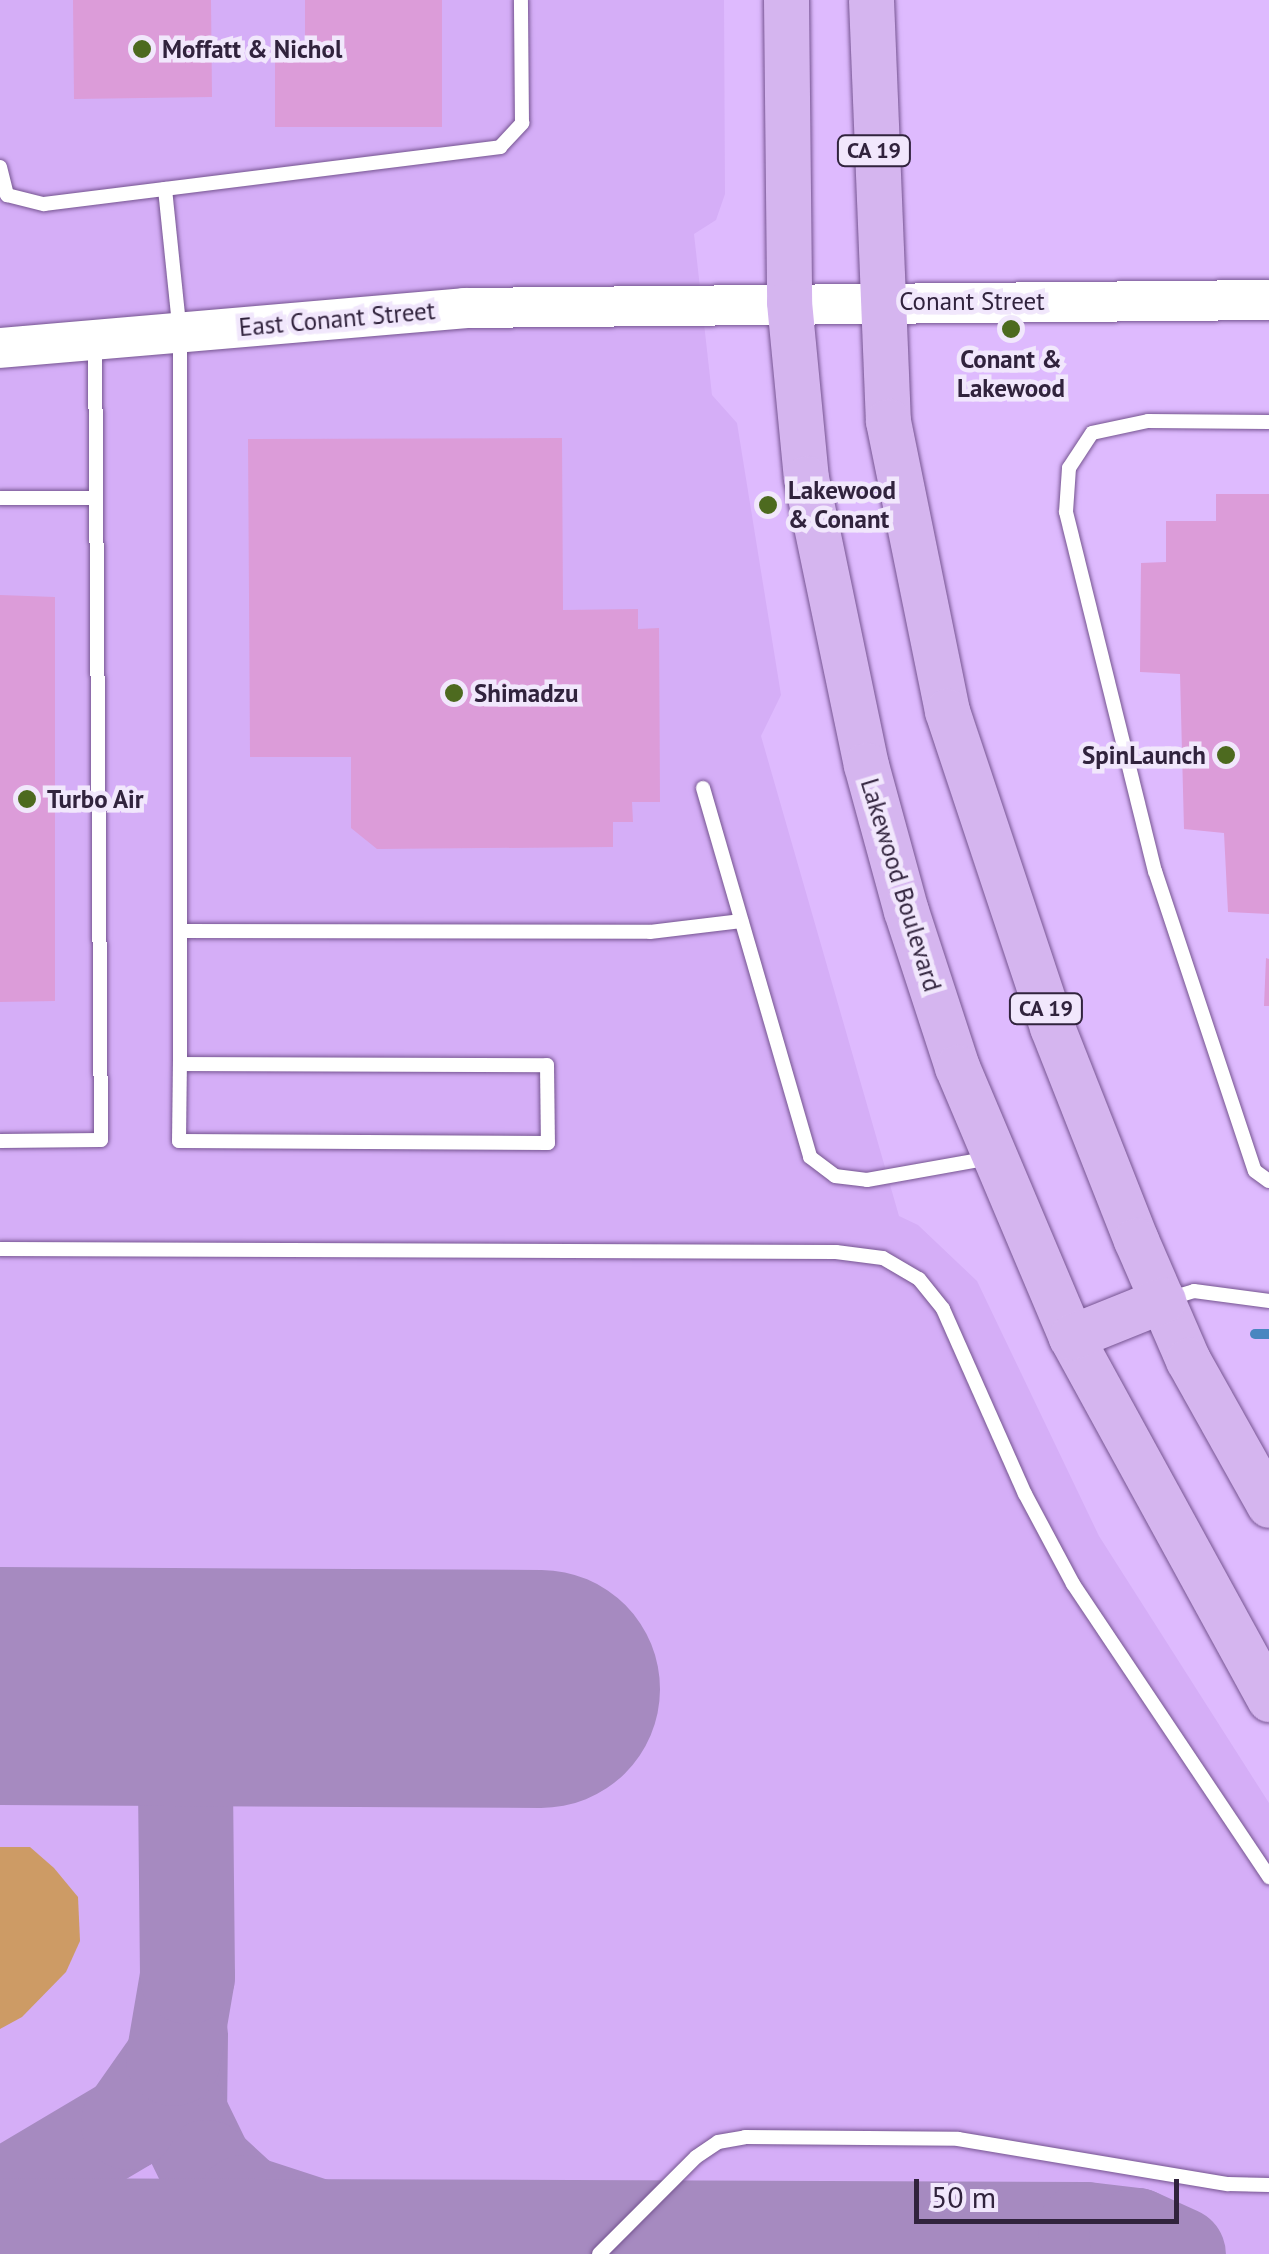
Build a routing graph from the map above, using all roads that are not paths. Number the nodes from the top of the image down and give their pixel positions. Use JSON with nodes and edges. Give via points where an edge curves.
{"nodes":[{"id":1,"x":521,"y":0,"type":"edge"},
{"id":2,"x":786,"y":0,"type":"edge"},
{"id":3,"x":871,"y":0,"type":"edge"},
{"id":4,"x":0,"y":167,"type":"edge"},
{"id":5,"x":165,"y":189,"type":"junction"},
{"id":6,"x":1269,"y":300,"type":"edge"},
{"id":7,"x":676,"y":301,"type":"joint"},
{"id":8,"x":789,"y":302,"type":"junction"},
{"id":9,"x":879,"y":302,"type":"junction"},
{"id":10,"x":180,"y":335,"type":"junction"},
{"id":11,"x":95,"y":341,"type":"junction"},
{"id":12,"x":0,"y":348,"type":"edge"},
{"id":13,"x":1269,"y":422,"type":"edge"},
{"id":14,"x":0,"y":498,"type":"edge"},
{"id":15,"x":96,"y":498,"type":"junction"},
{"id":16,"x":703,"y":788,"type":"dead end"},
{"id":17,"x":741,"y":920,"type":"junction"},
{"id":18,"x":180,"y":930,"type":"junction"},
{"id":19,"x":180,"y":1064,"type":"junction"},
{"id":20,"x":0,"y":1141,"type":"edge"},
{"id":21,"x":998,"y":1157,"type":"junction"},
{"id":22,"x":1269,"y":1180,"type":"edge"},
{"id":23,"x":0,"y":1249,"type":"edge"},
{"id":24,"x":1163,"y":1300,"type":"junction"},
{"id":25,"x":1269,"y":1301,"type":"edge"},
{"id":26,"x":1071,"y":1337,"type":"junction"},
{"id":27,"x":1269,"y":1505,"type":"edge"},
{"id":28,"x":1269,"y":1699,"type":"edge"},
{"id":29,"x":1269,"y":1877,"type":"edge"},
{"id":30,"x":1269,"y":2185,"type":"edge"},
{"id":31,"x":599,"y":2254,"type":"edge"}],
"edges":[{"from":1,"to":5,"type":"lane","via":[[522,123],[500,146]]},
{"from":2,"to":8,"type":"main road","name":"Lakewood Boulevard"},
{"from":3,"to":9,"type":"main road","number":"CA 19"},
{"from":4,"to":5,"type":"lane","via":[[7,194],[44,204]]},
{"from":5,"to":10,"type":"lane"},
{"from":6,"to":9,"type":"street","name":"Conant Street"},
{"from":7,"to":8,"type":"street","name":"Conant Street"},
{"from":7,"to":10,"type":"street","name":"East Conant Street","via":[[366,315]]},
{"from":8,"to":9,"type":"street","name":"Conant Street"},
{"from":8,"to":21,"type":"main road","name":"Lakewood Boulevard","via":[[806,478],[866,765],[952,1050]]},
{"from":9,"to":24,"type":"main road","number":"CA 19","via":[[888,420],[957,747],[1052,1027]]},
{"from":10,"to":11,"type":"street","name":"East Conant Street"},
{"from":10,"to":18,"type":"lane"},
{"from":11,"to":12,"type":"street","name":"East Conant Street"},
{"from":11,"to":15,"type":"lane"},
{"from":13,"to":22,"type":"lane","via":[[1132,422],[1092,434],[1069,468],[1066,512],[1155,871],[1255,1171]]},
{"from":14,"to":15,"type":"lane"},
{"from":15,"to":20,"type":"lane","via":[[101,1140]]},
{"from":16,"to":17,"type":"lane"},
{"from":17,"to":18,"type":"lane","via":[[650,932]]},
{"from":17,"to":21,"type":"lane","via":[[810,1156],[835,1176],[867,1180]]},
{"from":18,"to":19,"type":"lane"},
{"from":19,"to":19,"type":"lane","via":[[547,1065],[548,1143],[179,1141]]},
{"from":21,"to":26,"type":"main road","name":"Lakewood Boulevard"},
{"from":23,"to":29,"type":"lane","via":[[836,1252],[882,1258],[919,1279],[943,1309],[1073,1584]]},
{"from":24,"to":25,"type":"lane","via":[[1194,1291]]},
{"from":24,"to":26,"type":"main road"},
{"from":24,"to":27,"type":"main road","number":"CA 19","via":[[1188,1360]]},
{"from":26,"to":28,"type":"main road","name":"Lakewood Boulevard"},
{"from":30,"to":31,"type":"lane","via":[[1228,2184],[958,2139],[745,2137],[718,2142],[696,2157]]}]}
